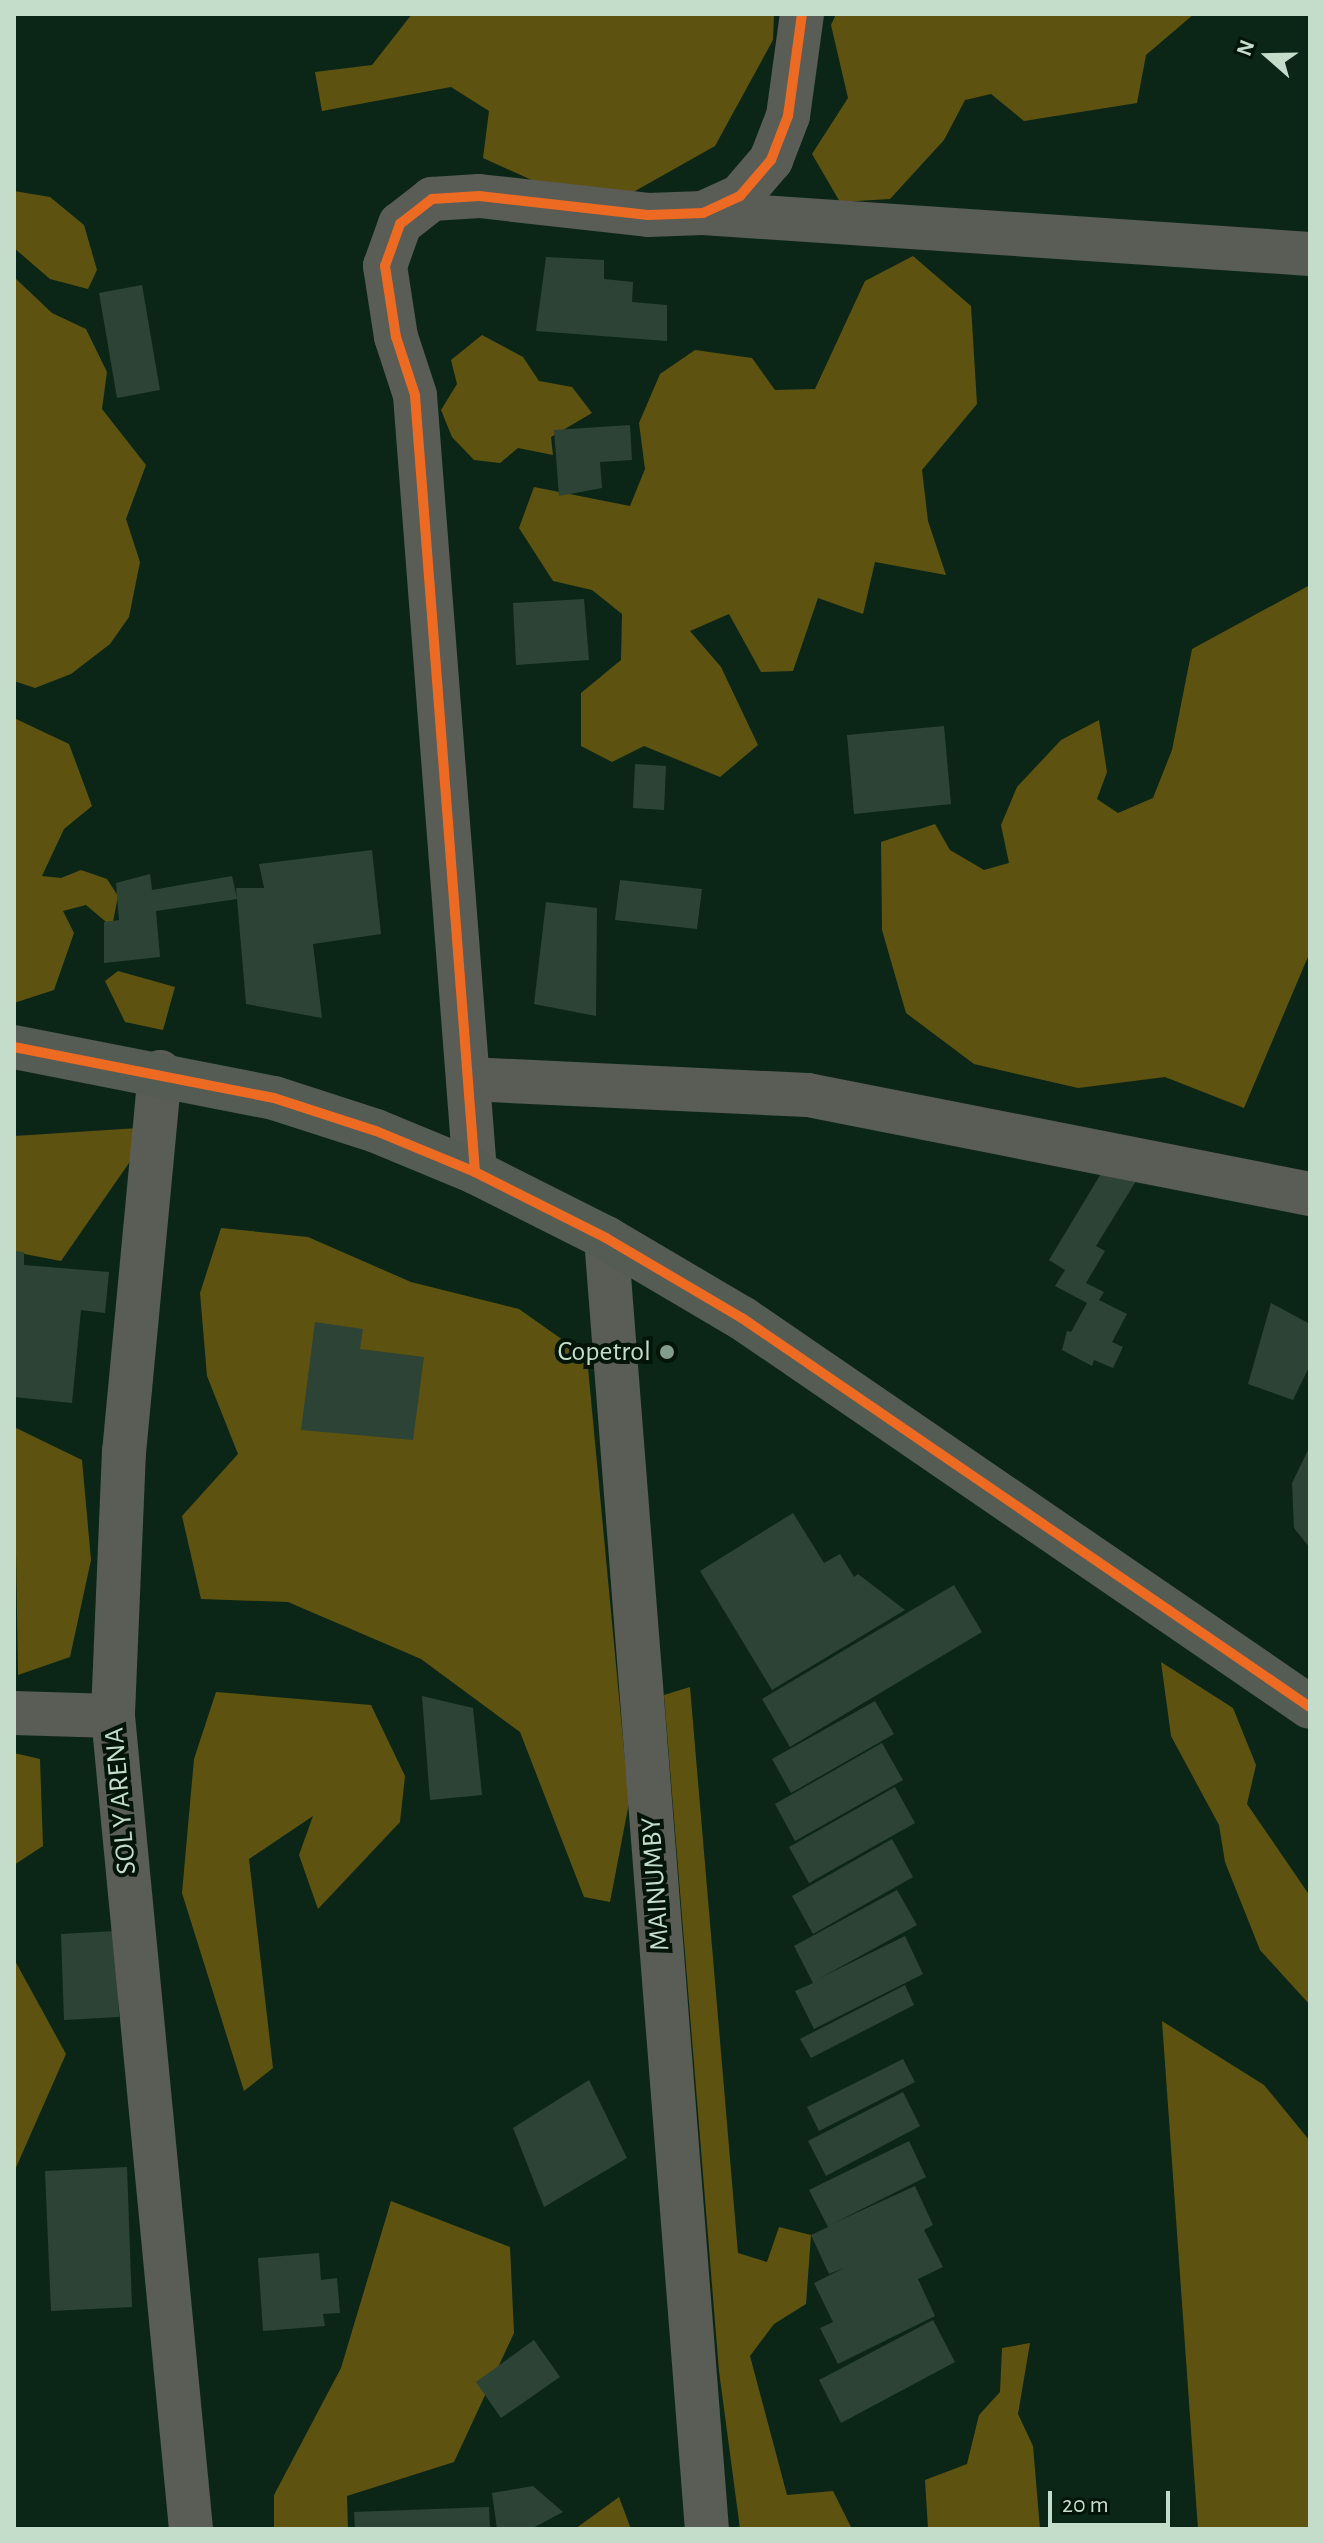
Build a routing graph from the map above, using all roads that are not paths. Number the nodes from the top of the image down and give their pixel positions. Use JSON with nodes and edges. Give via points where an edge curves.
{"nodes":[{"id":1,"x":802,"y":14,"type":"edge"},
{"id":2,"x":703,"y":213,"type":"junction"},
{"id":3,"x":1310,"y":254,"type":"edge"},
{"id":4,"x":14,"y":1047,"type":"edge"},
{"id":5,"x":160,"y":1072,"type":"junction"},
{"id":6,"x":468,"y":1079,"type":"junction"},
{"id":7,"x":475,"y":1172,"type":"junction"},
{"id":8,"x":1310,"y":1194,"type":"edge"},
{"id":9,"x":606,"y":1238,"type":"junction"},
{"id":10,"x":1310,"y":1707,"type":"edge"},
{"id":11,"x":14,"y":1713,"type":"edge"},
{"id":12,"x":113,"y":1716,"type":"junction"},
{"id":13,"x":191,"y":2529,"type":"edge"},
{"id":14,"x":707,"y":2529,"type":"edge"}],
"edges":[{"from":1,"to":2,"type":"street","via":[[788,116],[771,160],[740,196]]},
{"from":2,"to":3,"type":"street"},
{"from":2,"to":6,"type":"street","via":[[648,215],[479,196],[432,199],[400,224],[385,266],[396,337],[415,395]]},
{"from":4,"to":5,"type":"main road"},
{"from":5,"to":7,"type":"main road","via":[[303,1107]]},
{"from":5,"to":12,"type":"street","name":"SOL Y ARENA","via":[[124,1451]]},
{"from":6,"to":7,"type":"street"},
{"from":6,"to":8,"type":"street","via":[[808,1095]]},
{"from":7,"to":9,"type":"main road"},
{"from":9,"to":10,"type":"main road","via":[[742,1318]]},
{"from":9,"to":14,"type":"street","name":"MAINUMBY"},
{"from":11,"to":12,"type":"street"},
{"from":12,"to":13,"type":"street","name":"SOL Y ARENA"}]}
